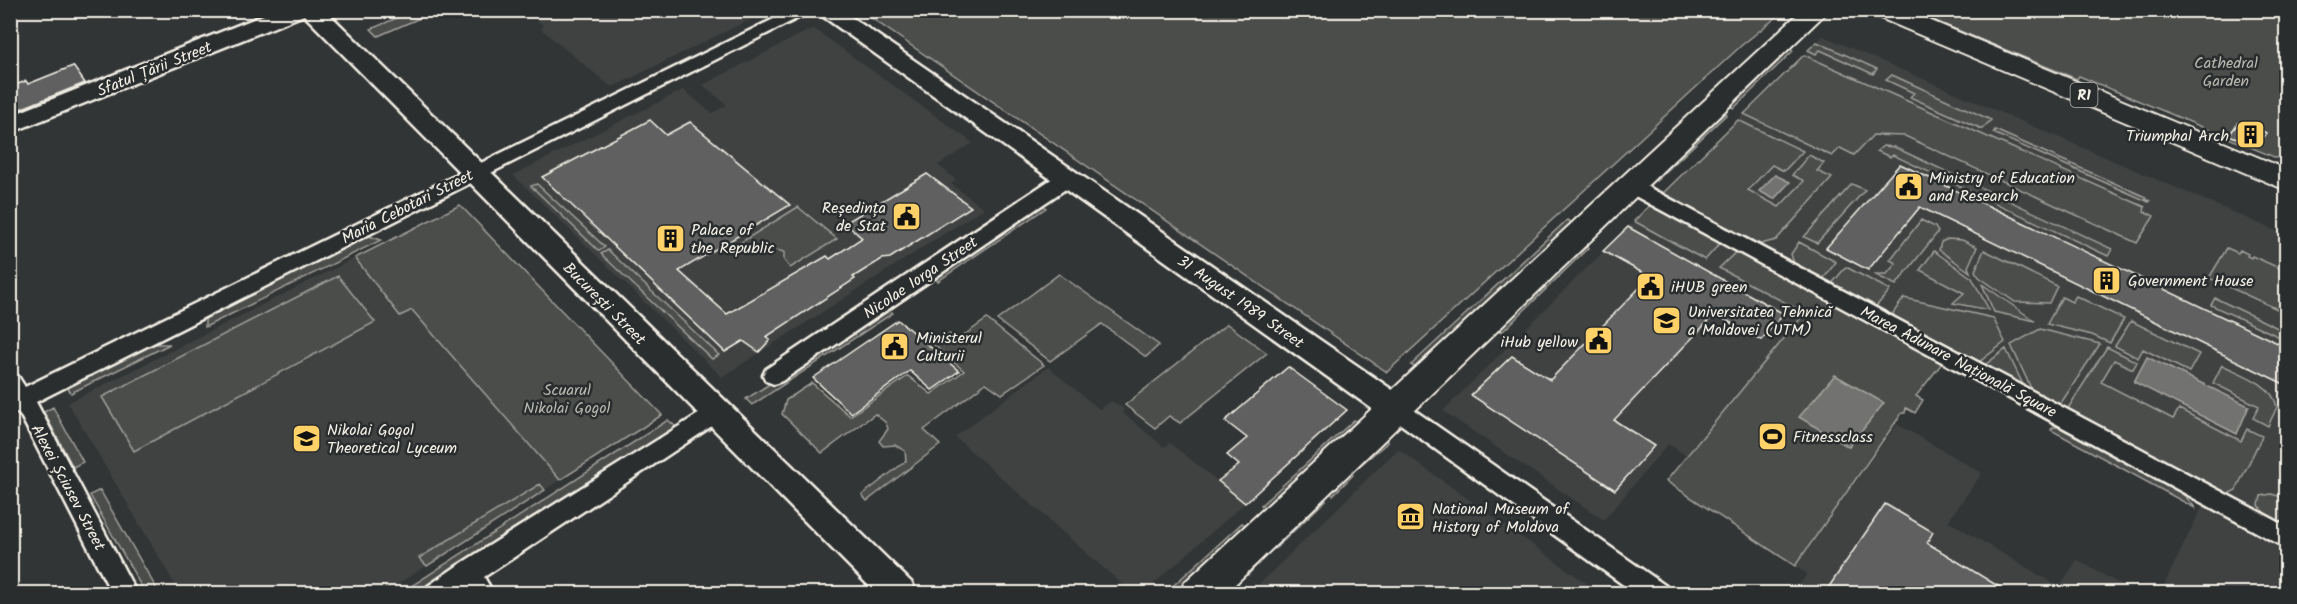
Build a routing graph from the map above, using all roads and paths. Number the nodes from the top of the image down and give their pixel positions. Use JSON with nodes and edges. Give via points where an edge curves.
{"nodes":[{"id":1,"x":297,"y":10,"type":"edge"},
{"id":2,"x":312,"y":10,"type":"edge"},
{"id":3,"x":806,"y":10,"type":"edge"},
{"id":4,"x":825,"y":10,"type":"edge"},
{"id":5,"x":1817,"y":10,"type":"edge"},
{"id":6,"x":1882,"y":10,"type":"edge"},
{"id":7,"x":10,"y":125,"type":"edge"},
{"id":8,"x":473,"y":172,"type":"junction"},
{"id":9,"x":1066,"y":179,"type":"junction"},
{"id":10,"x":2286,"y":180,"type":"edge"},
{"id":11,"x":1631,"y":185,"type":"junction"},
{"id":12,"x":774,"y":375,"type":"dead end"},
{"id":13,"x":14,"y":395,"type":"edge"},
{"id":14,"x":1396,"y":409,"type":"junction"},
{"id":15,"x":716,"y":412,"type":"junction"},
{"id":16,"x":2286,"y":538,"type":"edge"},
{"id":17,"x":474,"y":584,"type":"edge"},
{"id":18,"x":125,"y":594,"type":"edge"},
{"id":19,"x":437,"y":594,"type":"edge"},
{"id":20,"x":900,"y":594,"type":"edge"},
{"id":21,"x":1198,"y":594,"type":"edge"},
{"id":22,"x":1657,"y":594,"type":"edge"}],
"edges":[{"from":1,"to":7,"type":"main road","name":"Sfatul Țării Street"},
{"from":2,"to":8,"type":"main road","name":"București Street"},
{"from":3,"to":8,"type":"street","name":"Maria Cebotari Street"},
{"from":4,"to":9,"type":"main road","name":"31 August 1989 Street"},
{"from":5,"to":11,"type":"main road"},
{"from":6,"to":10,"type":"main road","number":"R1"},
{"from":8,"to":13,"type":"street","name":"Maria Cebotari Street"},
{"from":8,"to":15,"type":"main road","name":"București Street"},
{"from":9,"to":12,"type":"street","name":"Nicolae Iorga Street"},
{"from":9,"to":14,"type":"main road","name":"31 August 1989 Street"},
{"from":11,"to":14,"type":"main road"},
{"from":11,"to":16,"type":"street","name":"Marea Adunare Națională Square"},
{"from":13,"to":18,"type":"street","name":"Alexei Șciusev Street"},
{"from":14,"to":21,"type":"main road"},
{"from":14,"to":22,"type":"street","name":"31 August 1989 Street"},
{"from":15,"to":17,"type":"street"},
{"from":15,"to":20,"type":"main road","name":"București Street"},
{"from":17,"to":19,"type":"street"}]}
